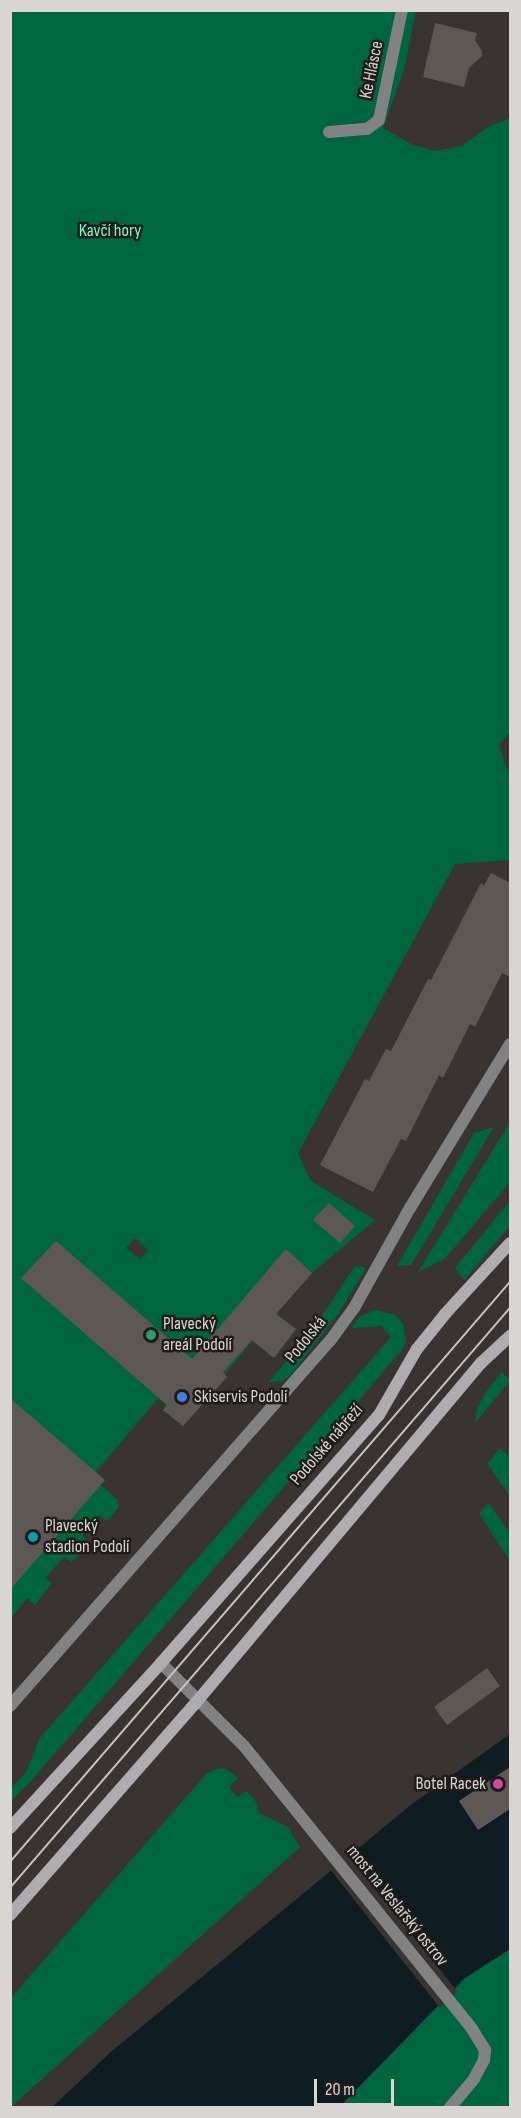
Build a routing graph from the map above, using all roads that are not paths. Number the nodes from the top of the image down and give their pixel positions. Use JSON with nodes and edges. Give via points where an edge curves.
{"nodes":[{"id":1,"x":402,"y":10,"type":"edge"},
{"id":2,"x":329,"y":132,"type":"dead end"},
{"id":3,"x":510,"y":1044,"type":"edge"},
{"id":4,"x":510,"y":1244,"type":"edge"},
{"id":5,"x":510,"y":1336,"type":"edge"},
{"id":6,"x":161,"y":1663,"type":"junction"},
{"id":7,"x":199,"y":1699,"type":"junction"},
{"id":8,"x":10,"y":1706,"type":"edge"},
{"id":9,"x":10,"y":1828,"type":"edge"},
{"id":10,"x":10,"y":1916,"type":"edge"},
{"id":11,"x":450,"y":2108,"type":"edge"}],
"edges":[{"from":1,"to":2,"type":"street","name":"Ke Hlásce","via":[[380,120],[368,129]]},
{"from":3,"to":8,"type":"street","name":"Podolská","via":[[354,1308],[330,1341]]},
{"from":4,"to":6,"type":"main road","name":"Podolské nábřeží","via":[[417,1349],[379,1415]]},
{"from":5,"to":7,"type":"main road","via":[[474,1371]]},
{"from":6,"to":7,"type":"street"},
{"from":6,"to":9,"type":"main road","name":"Podolské nábřeží"},
{"from":7,"to":10,"type":"main road"},
{"from":7,"to":11,"type":"street","name":"most na Veslařský ostrov","via":[[294,1805],[485,2050],[474,2079]]}]}
